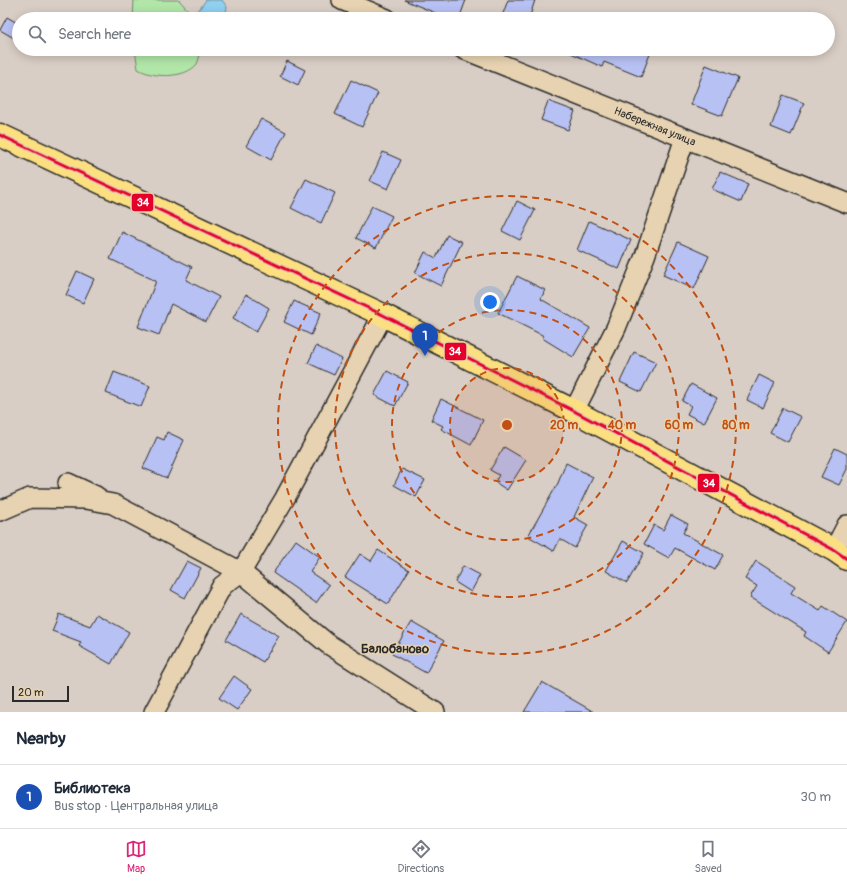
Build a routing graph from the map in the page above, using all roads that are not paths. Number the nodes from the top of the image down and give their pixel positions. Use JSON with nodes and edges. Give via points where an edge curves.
{"nodes":[{"id":1,"x":342,"y":0,"type":"edge"},
{"id":2,"x":370,"y":12,"type":"edge"},
{"id":3,"x":481,"y":56,"type":"edge"},
{"id":4,"x":0,"y":135,"type":"edge"},
{"id":5,"x":685,"y":138,"type":"junction"},
{"id":6,"x":847,"y":203,"type":"edge"},
{"id":7,"x":383,"y":316,"type":"junction"},
{"id":8,"x":574,"y":412,"type":"junction"},
{"id":9,"x":68,"y":483,"type":"dead end"},
{"id":10,"x":113,"y":504,"type":"junction"},
{"id":11,"x":0,"y":511,"type":"edge"},
{"id":12,"x":847,"y":525,"type":"edge"},
{"id":13,"x":840,"y":555,"type":"edge"},
{"id":14,"x":240,"y":572,"type":"junction"},
{"id":15,"x":154,"y":712,"type":"edge"},
{"id":16,"x":435,"y":712,"type":"edge"}],
"edges":[{"from":1,"to":2,"type":"street"},
{"from":3,"to":5,"type":"street","name":"Набережная улица"},
{"from":4,"to":7,"type":"main road"},
{"from":5,"to":6,"type":"street","name":"Набережная улица"},
{"from":5,"to":8,"type":"street","via":[[645,256],[616,328]]},
{"from":7,"to":8,"type":"main road"},
{"from":7,"to":14,"type":"street","via":[[285,498]]},
{"from":8,"to":13,"type":"main road"},
{"from":9,"to":10,"type":"street"},
{"from":10,"to":11,"type":"street","via":[[86,499],[30,498]]},
{"from":10,"to":14,"type":"street"},
{"from":12,"to":13,"type":"street"},
{"from":14,"to":15,"type":"street","via":[[222,586]]},
{"from":14,"to":16,"type":"street","via":[[328,644]]}]}
